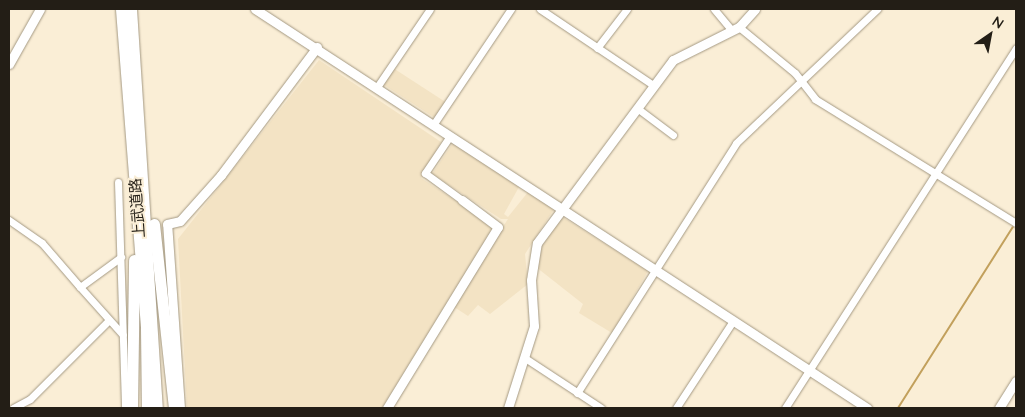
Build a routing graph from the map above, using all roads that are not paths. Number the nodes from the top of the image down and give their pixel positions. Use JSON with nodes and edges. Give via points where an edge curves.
{"nodes":[{"id":1,"x":40,"y":9,"type":"edge"},
{"id":2,"x":121,"y":9,"type":"edge"},
{"id":3,"x":131,"y":9,"type":"edge"},
{"id":4,"x":255,"y":9,"type":"edge"},
{"id":5,"x":430,"y":9,"type":"edge"},
{"id":6,"x":511,"y":9,"type":"edge"},
{"id":7,"x":540,"y":9,"type":"edge"},
{"id":8,"x":627,"y":9,"type":"edge"},
{"id":9,"x":714,"y":9,"type":"edge"},
{"id":10,"x":755,"y":9,"type":"edge"},
{"id":11,"x":877,"y":9,"type":"edge"},
{"id":12,"x":735,"y":28,"type":"junction"},
{"id":13,"x":317,"y":47,"type":"junction"},
{"id":14,"x":597,"y":48,"type":"junction"},
{"id":15,"x":1016,"y":48,"type":"edge"},
{"id":16,"x":9,"y":64,"type":"edge"},
{"id":17,"x":801,"y":80,"type":"junction"},
{"id":18,"x":654,"y":85,"type":"junction"},
{"id":19,"x":377,"y":87,"type":"junction"},
{"id":20,"x":637,"y":108,"type":"junction"},
{"id":21,"x":433,"y":125,"type":"junction"},
{"id":22,"x":673,"y":135,"type":"dead end"},
{"id":23,"x":450,"y":136,"type":"junction"},
{"id":24,"x":136,"y":139,"type":"junction"},
{"id":25,"x":938,"y":172,"type":"junction"},
{"id":26,"x":118,"y":182,"type":"dead end"},
{"id":27,"x":462,"y":200,"type":"joint"},
{"id":28,"x":560,"y":210,"type":"junction"},
{"id":29,"x":9,"y":220,"type":"edge"},
{"id":30,"x":1016,"y":223,"type":"edge"},
{"id":31,"x":121,"y":257,"type":"junction"},
{"id":32,"x":656,"y":270,"type":"junction"},
{"id":33,"x":80,"y":287,"type":"junction"},
{"id":34,"x":108,"y":321,"type":"junction"},
{"id":35,"x":733,"y":321,"type":"junction"},
{"id":36,"x":123,"y":335,"type":"junction"},
{"id":37,"x":525,"y":358,"type":"junction"},
{"id":38,"x":809,"y":371,"type":"junction"},
{"id":39,"x":1016,"y":381,"type":"edge"},
{"id":40,"x":577,"y":392,"type":"junction"},
{"id":41,"x":13,"y":408,"type":"edge"},
{"id":42,"x":125,"y":408,"type":"edge"},
{"id":43,"x":132,"y":408,"type":"edge"},
{"id":44,"x":147,"y":408,"type":"edge"},
{"id":45,"x":156,"y":408,"type":"edge"},
{"id":46,"x":174,"y":408,"type":"edge"},
{"id":47,"x":180,"y":408,"type":"edge"},
{"id":48,"x":387,"y":408,"type":"edge"},
{"id":49,"x":508,"y":408,"type":"edge"},
{"id":50,"x":601,"y":408,"type":"edge"},
{"id":51,"x":676,"y":408,"type":"edge"},
{"id":52,"x":785,"y":408,"type":"edge"},
{"id":53,"x":867,"y":408,"type":"edge"},
{"id":54,"x":999,"y":408,"type":"edge"}],
"edges":[{"from":1,"to":16,"type":"street"},
{"from":2,"to":24,"type":"highway","name":"上武道路"},
{"from":3,"to":24,"type":"highway","name":"上武道路"},
{"from":4,"to":13,"type":"street"},
{"from":5,"to":19,"type":"street"},
{"from":6,"to":21,"type":"street"},
{"from":7,"to":14,"type":"street"},
{"from":8,"to":14,"type":"street"},
{"from":9,"to":12,"type":"street"},
{"from":10,"to":12,"type":"street"},
{"from":11,"to":17,"type":"street"},
{"from":12,"to":17,"type":"street"},
{"from":12,"to":18,"type":"street","via":[[673,60]]},
{"from":13,"to":19,"type":"street"},
{"from":13,"to":47,"type":"street","via":[[220,175],[180,221],[167,224]]},
{"from":14,"to":18,"type":"street"},
{"from":15,"to":25,"type":"street"},
{"from":17,"to":25,"type":"street","via":[[815,99]]},
{"from":17,"to":32,"type":"street","via":[[736,143]]},
{"from":18,"to":20,"type":"street"},
{"from":19,"to":21,"type":"street"},
{"from":20,"to":22,"type":"street"},
{"from":20,"to":28,"type":"street"},
{"from":21,"to":23,"type":"street"},
{"from":23,"to":27,"type":"street","via":[[424,173]]},
{"from":23,"to":28,"type":"street"},
{"from":24,"to":43,"type":"highway"},
{"from":24,"to":44,"type":"highway","name":"上武道路"},
{"from":24,"to":45,"type":"highway","name":"上武道路"},
{"from":24,"to":46,"type":"highway"},
{"from":25,"to":30,"type":"street"},
{"from":25,"to":38,"type":"street"},
{"from":26,"to":31,"type":"street"},
{"from":27,"to":48,"type":"street","via":[[498,227]]},
{"from":28,"to":32,"type":"street"},
{"from":28,"to":37,"type":"street","via":[[534,250],[534,326]]},
{"from":29,"to":33,"type":"street","via":[[42,242]]},
{"from":31,"to":33,"type":"street"},
{"from":31,"to":36,"type":"street"},
{"from":32,"to":35,"type":"street"},
{"from":32,"to":40,"type":"street"},
{"from":33,"to":34,"type":"street"},
{"from":34,"to":36,"type":"street"},
{"from":34,"to":41,"type":"street","via":[[30,400]]},
{"from":35,"to":38,"type":"street"},
{"from":35,"to":51,"type":"street"},
{"from":36,"to":42,"type":"street"},
{"from":37,"to":40,"type":"street"},
{"from":37,"to":49,"type":"street"},
{"from":38,"to":52,"type":"street"},
{"from":38,"to":53,"type":"street"},
{"from":39,"to":54,"type":"street"},
{"from":40,"to":50,"type":"street"}]}
